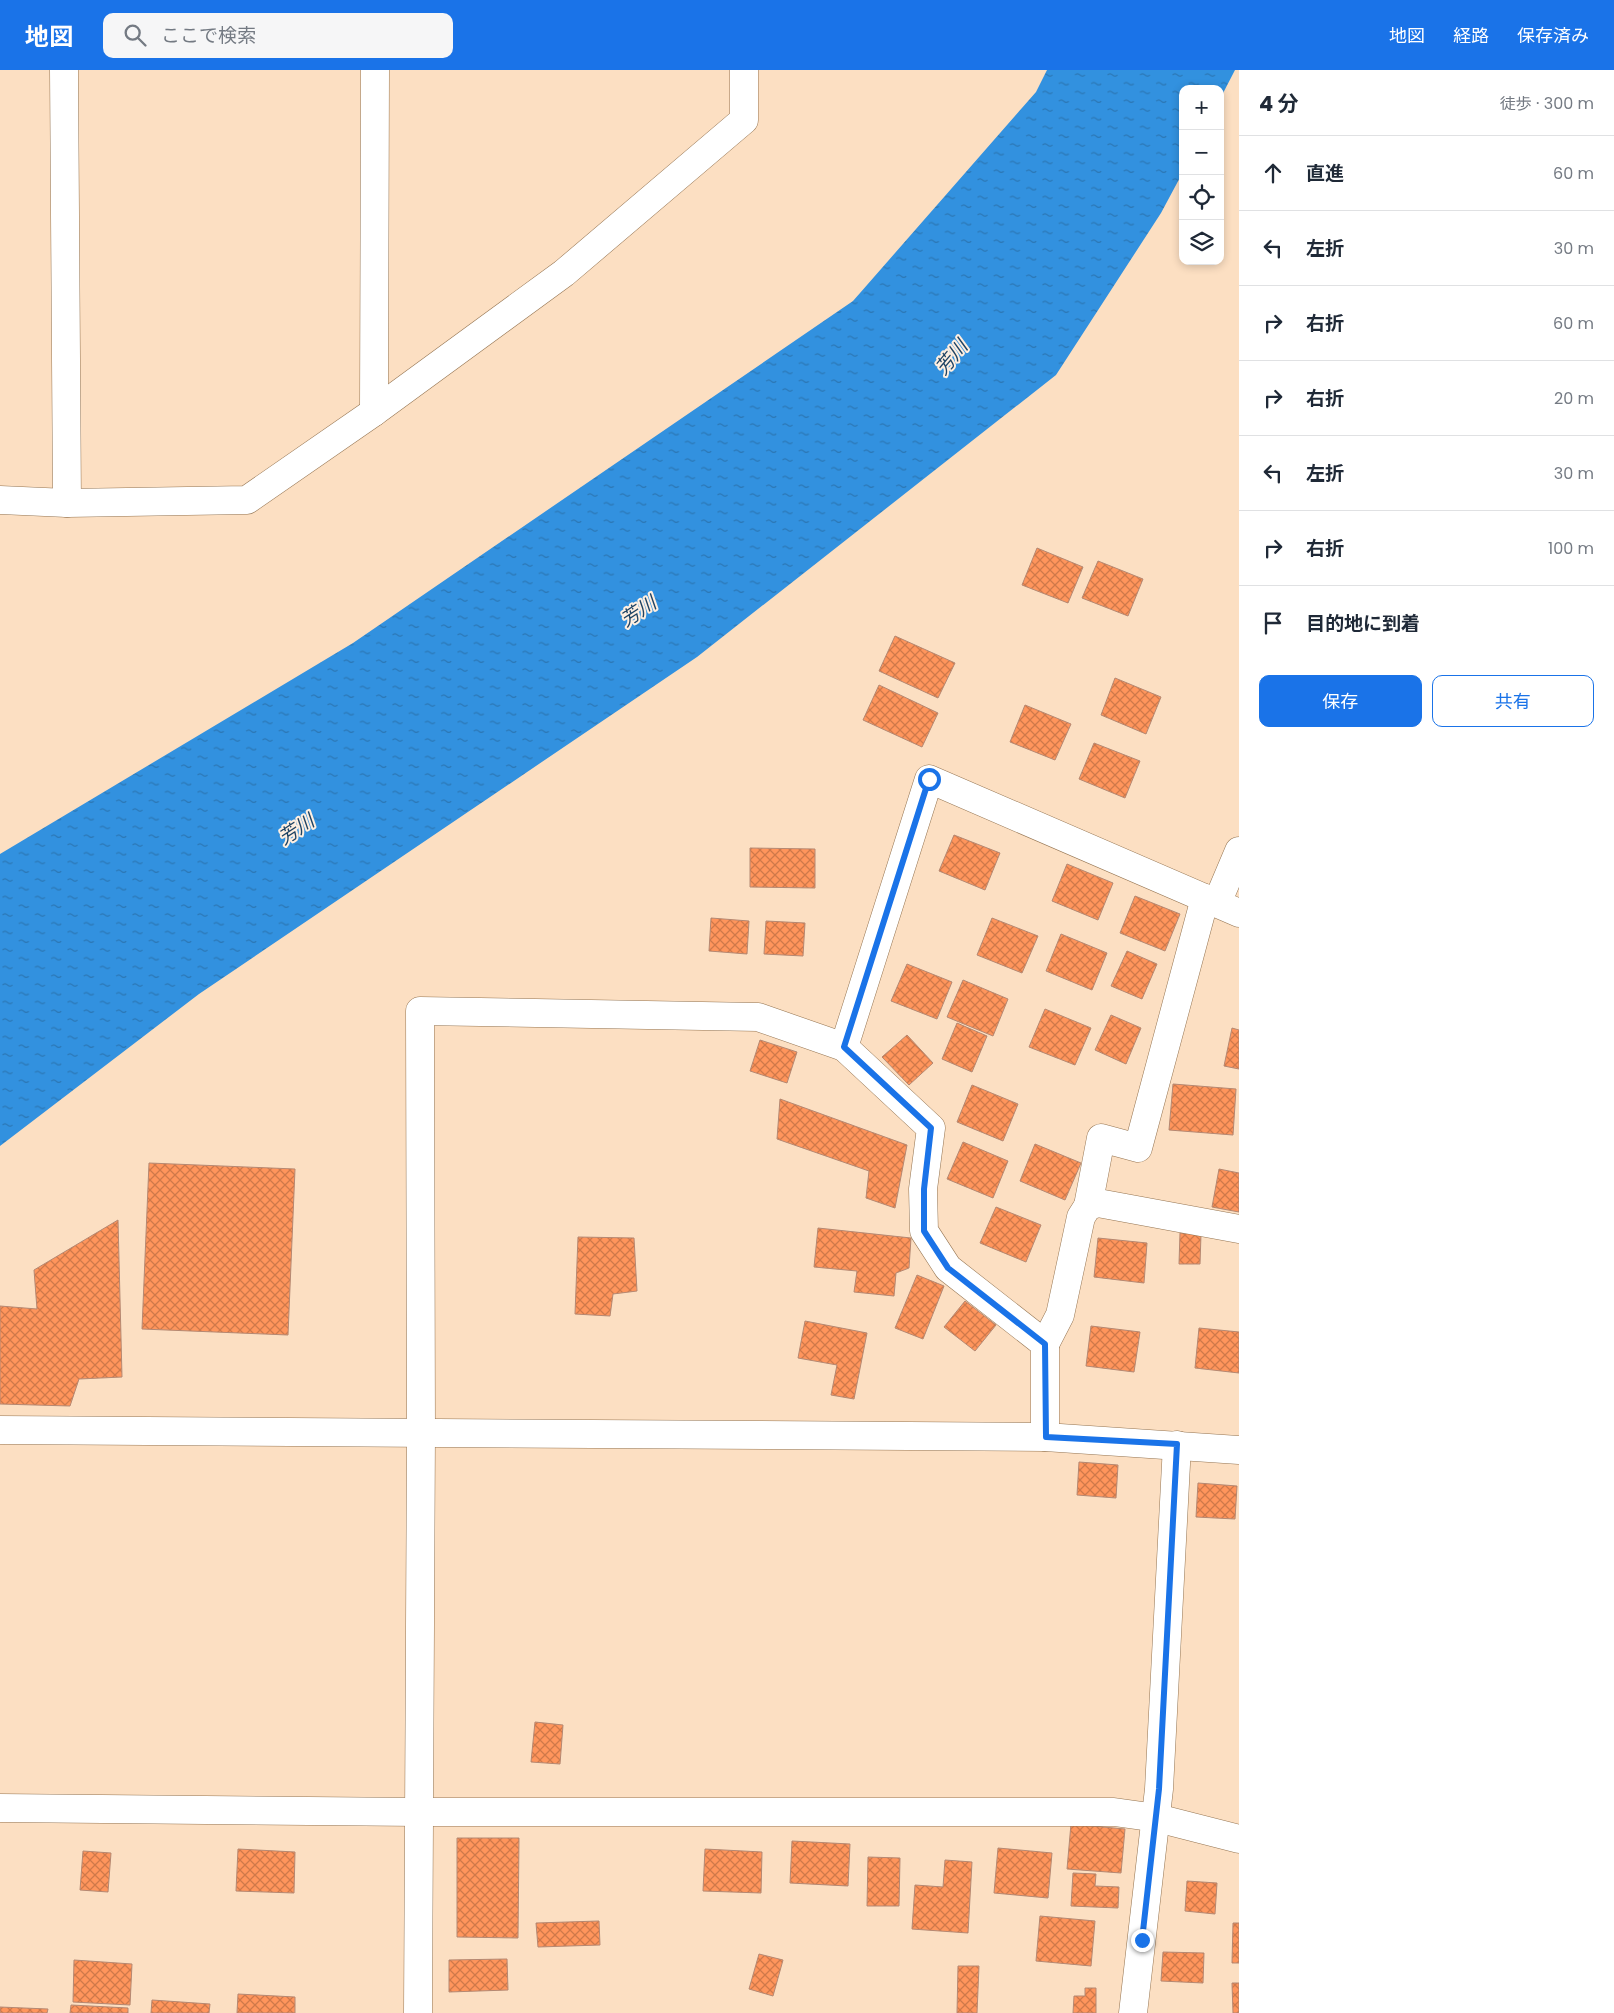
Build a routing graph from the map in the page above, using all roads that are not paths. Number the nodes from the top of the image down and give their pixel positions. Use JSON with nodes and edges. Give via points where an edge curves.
{"nodes":[{"id":1,"x":64,"y":70,"type":"edge"},
{"id":2,"x":375,"y":70,"type":"edge"},
{"id":3,"x":744,"y":70,"type":"edge"},
{"id":4,"x":374,"y":412,"type":"junction"},
{"id":5,"x":0,"y":500,"type":"edge"},
{"id":6,"x":67,"y":503,"type":"junction"},
{"id":7,"x":1239,"y":851,"type":"edge"},
{"id":8,"x":1220,"y":905,"type":"edge"},
{"id":9,"x":844,"y":1047,"type":"junction"},
{"id":10,"x":1088,"y":1206,"type":"junction"},
{"id":11,"x":1239,"y":1229,"type":"edge"},
{"id":12,"x":1045,"y":1344,"type":"junction"},
{"id":13,"x":0,"y":1430,"type":"edge"},
{"id":14,"x":421,"y":1432,"type":"junction"},
{"id":15,"x":1046,"y":1437,"type":"junction"},
{"id":16,"x":1177,"y":1444,"type":"junction"},
{"id":17,"x":1239,"y":1450,"type":"edge"},
{"id":18,"x":0,"y":1808,"type":"edge"},
{"id":19,"x":419,"y":1812,"type":"junction"},
{"id":20,"x":1157,"y":1818,"type":"junction"},
{"id":21,"x":1239,"y":1839,"type":"edge"},
{"id":22,"x":418,"y":2013,"type":"edge"},
{"id":23,"x":1133,"y":2013,"type":"edge"}],
"edges":[{"from":1,"to":6,"type":"street"},
{"from":2,"to":4,"type":"street"},
{"from":3,"to":4,"type":"street","via":[[744,120],[564,273]]},
{"from":4,"to":6,"type":"street","via":[[247,500]]},
{"from":5,"to":6,"type":"street"},
{"from":7,"to":8,"type":"street"},
{"from":8,"to":9,"type":"street","via":[[929,779]]},
{"from":8,"to":10,"type":"street","via":[[1138,1148],[1101,1138]]},
{"from":9,"to":12,"type":"street","via":[[931,1128],[924,1189],[924,1231],[948,1268]]},
{"from":9,"to":14,"type":"street","via":[[758,1017],[420,1010]]},
{"from":10,"to":11,"type":"street","via":[[1098,1203]]},
{"from":10,"to":12,"type":"street","via":[[1082,1217],[1060,1315]]},
{"from":12,"to":15,"type":"street"},
{"from":13,"to":14,"type":"street"},
{"from":14,"to":15,"type":"street"},
{"from":14,"to":19,"type":"street"},
{"from":15,"to":16,"type":"street"},
{"from":16,"to":17,"type":"street"},
{"from":16,"to":20,"type":"street"},
{"from":18,"to":19,"type":"street"},
{"from":19,"to":20,"type":"street","via":[[1114,1812]]},
{"from":19,"to":22,"type":"street"},
{"from":20,"to":21,"type":"street"},
{"from":20,"to":23,"type":"street"}]}
